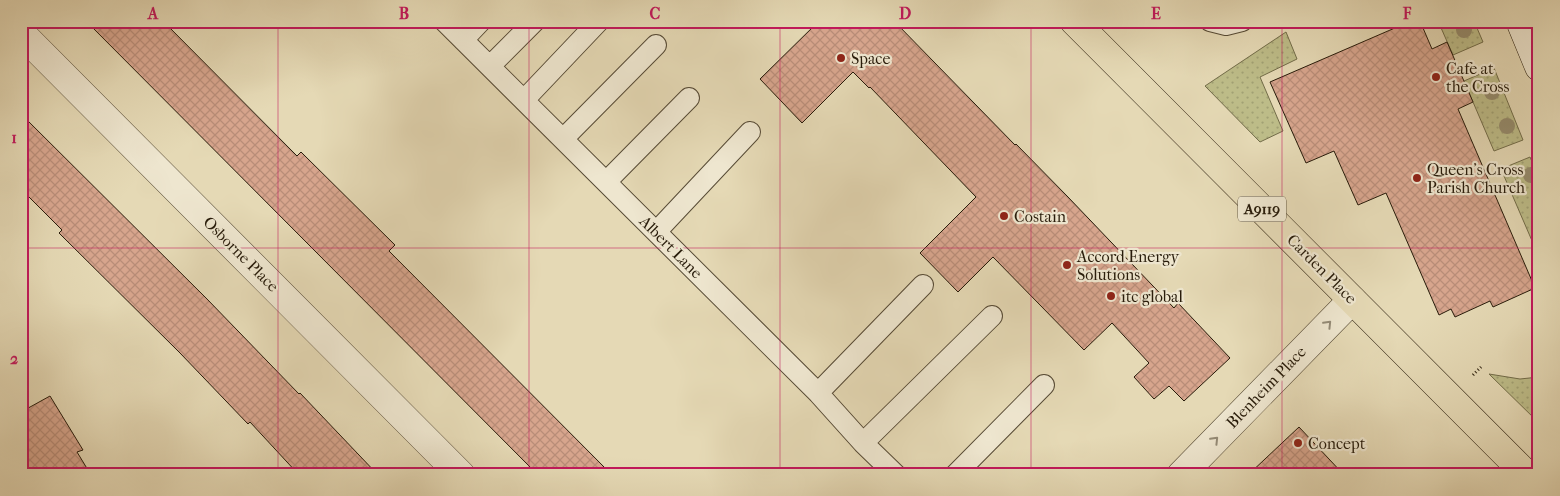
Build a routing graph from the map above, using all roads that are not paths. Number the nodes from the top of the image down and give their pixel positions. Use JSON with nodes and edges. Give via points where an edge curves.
{"nodes":[{"id":1,"x":444,"y":21,"type":"edge"},
{"id":2,"x":481,"y":21,"type":"edge"},
{"id":3,"x":535,"y":21,"type":"edge"},
{"id":4,"x":599,"y":21,"type":"edge"},
{"id":5,"x":1074,"y":21,"type":"edge"},
{"id":6,"x":1210,"y":21,"type":"edge"},
{"id":7,"x":1242,"y":21,"type":"edge"},
{"id":8,"x":1520,"y":21,"type":"edge"},
{"id":9,"x":21,"y":33,"type":"edge"},
{"id":10,"x":463,"y":40,"type":"junction"},
{"id":11,"x":656,"y":45,"type":"dead end"},
{"id":12,"x":490,"y":66,"type":"junction"},
{"id":13,"x":1539,"y":67,"type":"edge"},
{"id":14,"x":688,"y":98,"type":"dead end"},
{"id":15,"x":524,"y":100,"type":"junction"},
{"id":16,"x":750,"y":132,"type":"dead end"},
{"id":17,"x":562,"y":139,"type":"junction"},
{"id":18,"x":606,"y":182,"type":"junction"},
{"id":19,"x":656,"y":232,"type":"junction"},
{"id":20,"x":923,"y":285,"type":"dead end"},
{"id":21,"x":1352,"y":300,"type":"junction"},
{"id":22,"x":992,"y":316,"type":"dead end"},
{"id":23,"x":1044,"y":385,"type":"dead end"},
{"id":24,"x":818,"y":393,"type":"junction"},
{"id":25,"x":863,"y":443,"type":"junction"},
{"id":26,"x":461,"y":475,"type":"edge"},
{"id":27,"x":896,"y":475,"type":"edge"},
{"id":28,"x":954,"y":475,"type":"edge"},
{"id":29,"x":1181,"y":475,"type":"edge"},
{"id":30,"x":1527,"y":475,"type":"edge"}],
"edges":[{"from":1,"to":10,"type":"lane","name":"Albert Lane"},
{"from":2,"to":10,"type":"lane"},
{"from":3,"to":12,"type":"lane"},
{"from":4,"to":15,"type":"lane"},
{"from":5,"to":21,"type":"main road","name":"Carden Place","number":"A9119"},
{"from":6,"to":7,"type":"lane","via":[[1226,25]]},
{"from":8,"to":13,"type":"street"},
{"from":9,"to":26,"type":"street","name":"Osborne Place"},
{"from":10,"to":12,"type":"lane","name":"Albert Lane"},
{"from":11,"to":17,"type":"lane"},
{"from":12,"to":15,"type":"lane","name":"Albert Lane"},
{"from":14,"to":18,"type":"lane"},
{"from":15,"to":17,"type":"lane","name":"Albert Lane"},
{"from":16,"to":19,"type":"lane"},
{"from":17,"to":18,"type":"lane","name":"Albert Lane"},
{"from":18,"to":19,"type":"lane","name":"Albert Lane"},
{"from":19,"to":24,"type":"lane","name":"Albert Lane"},
{"from":20,"to":24,"type":"lane"},
{"from":29,"to":21,"type":"street","name":"Blenheim Place","one_way":true},
{"from":21,"to":30,"type":"main road","name":"Carden Place","number":"A9119"},
{"from":22,"to":25,"type":"lane"},
{"from":23,"to":28,"type":"lane"},
{"from":24,"to":25,"type":"lane","name":"Albert Lane"},
{"from":25,"to":27,"type":"lane","name":"Albert Lane"}]}
